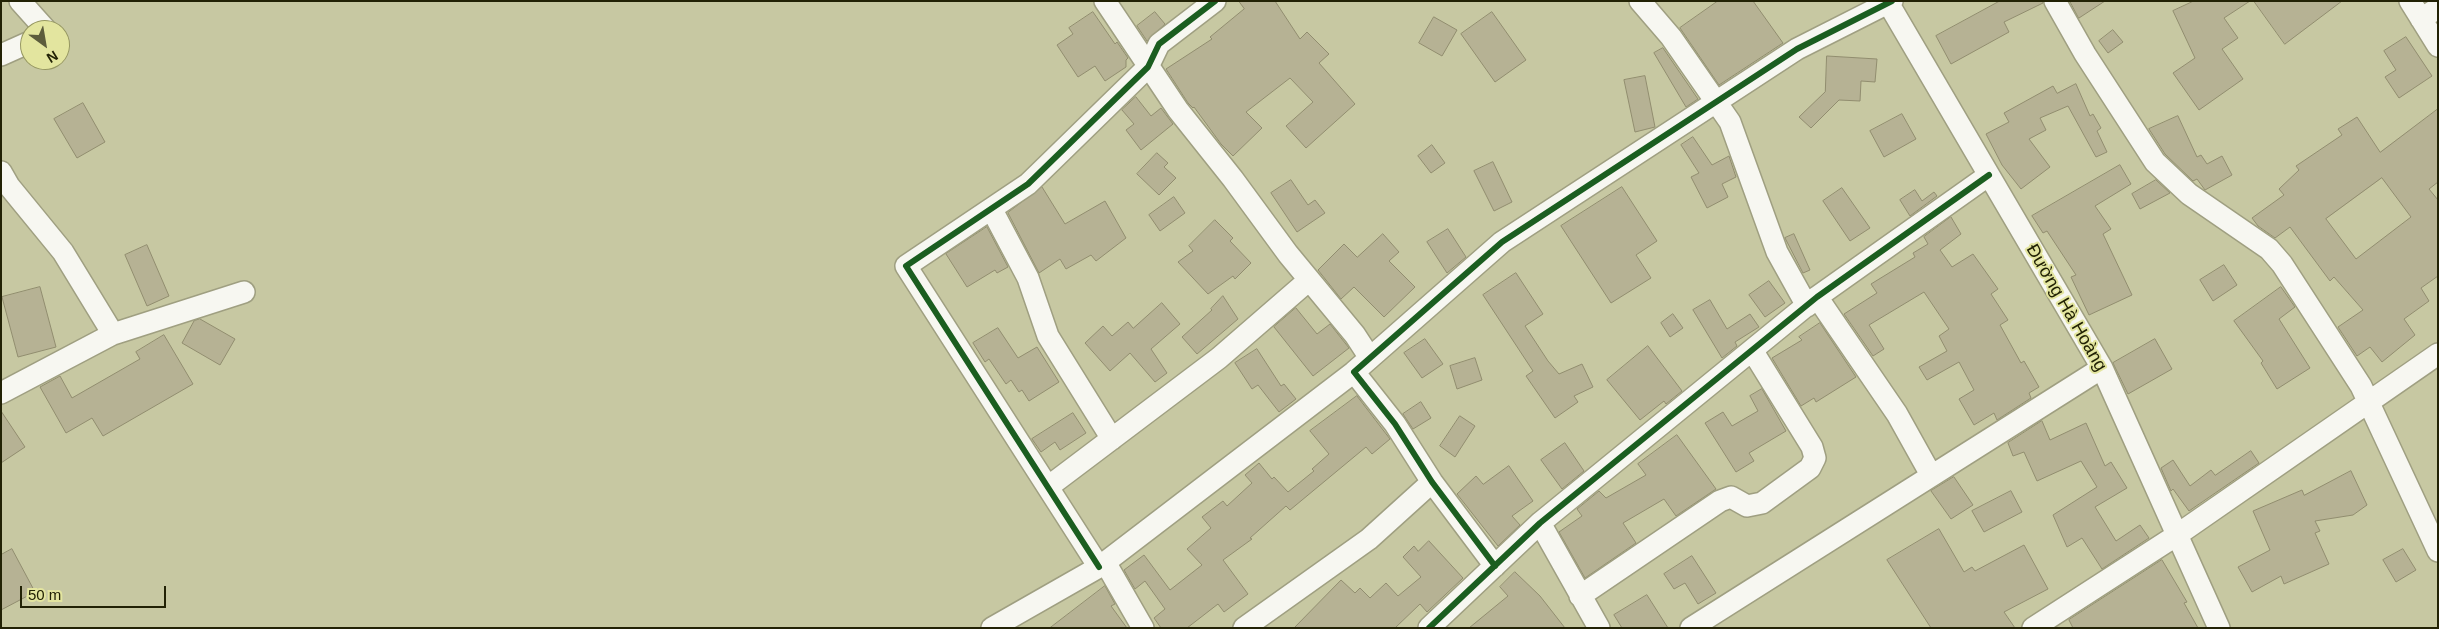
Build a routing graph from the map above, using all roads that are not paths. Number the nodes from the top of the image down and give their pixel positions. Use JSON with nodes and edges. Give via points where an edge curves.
{"nodes":[{"id":1,"x":20,"y":1,"type":"edge"},
{"id":2,"x":1105,"y":1,"type":"edge"},
{"id":3,"x":1215,"y":1,"type":"edge"},
{"id":4,"x":1640,"y":1,"type":"edge"},
{"id":5,"x":2055,"y":1,"type":"edge"},
{"id":6,"x":1889,"y":2,"type":"edge"},
{"id":7,"x":2423,"y":9,"type":"edge"},
{"id":8,"x":37,"y":20,"type":"edge"},
{"id":9,"x":20,"y":46,"type":"edge"},
{"id":10,"x":2438,"y":46,"type":"edge"},
{"id":11,"x":1,"y":55,"type":"edge"},
{"id":12,"x":1148,"y":66,"type":"junction"},
{"id":13,"x":1716,"y":102,"type":"junction"},
{"id":14,"x":1,"y":172,"type":"edge"},
{"id":15,"x":1989,"y":175,"type":"junction"},
{"id":16,"x":992,"y":210,"type":"junction"},
{"id":17,"x":1309,"y":280,"type":"junction"},
{"id":18,"x":244,"y":292,"type":"dead end"},
{"id":19,"x":1812,"y":301,"type":"junction"},
{"id":20,"x":113,"y":334,"type":"junction"},
{"id":21,"x":1752,"y":350,"type":"junction"},
{"id":22,"x":2438,"y":354,"type":"edge"},
{"id":23,"x":1362,"y":365,"type":"junction"},
{"id":24,"x":2102,"y":368,"type":"junction"},
{"id":25,"x":1,"y":392,"type":"edge"},
{"id":26,"x":2368,"y":402,"type":"junction"},
{"id":27,"x":1112,"y":440,"type":"junction"},
{"id":28,"x":1932,"y":475,"type":"junction"},
{"id":29,"x":1432,"y":482,"type":"junction"},
{"id":30,"x":1048,"y":487,"type":"junction"},
{"id":31,"x":1540,"y":523,"type":"junction"},
{"id":32,"x":2178,"y":535,"type":"junction"},
{"id":33,"x":2438,"y":551,"type":"edge"},
{"id":34,"x":1102,"y":564,"type":"junction"},
{"id":35,"x":1495,"y":566,"type":"junction"},
{"id":36,"x":1580,"y":596,"type":"junction"},
{"id":37,"x":992,"y":628,"type":"edge"},
{"id":38,"x":1144,"y":628,"type":"edge"},
{"id":39,"x":1244,"y":628,"type":"edge"},
{"id":40,"x":1429,"y":628,"type":"edge"},
{"id":41,"x":1599,"y":628,"type":"edge"},
{"id":42,"x":1691,"y":628,"type":"edge"},
{"id":43,"x":2033,"y":628,"type":"edge"},
{"id":44,"x":2220,"y":628,"type":"edge"}],
"edges":[{"from":1,"to":8,"type":"street"},
{"from":2,"to":12,"type":"street"},
{"from":3,"to":12,"type":"street","via":[[1159,44]]},
{"from":4,"to":13,"type":"street","via":[[1671,38]]},
{"from":5,"to":26,"type":"street","via":[[2155,162],[2189,194],[2269,249],[2361,386]]},
{"from":6,"to":13,"type":"street","via":[[1798,50]]},
{"from":6,"to":15,"type":"street","name":"Đường Hà Hoàng"},
{"from":7,"to":10,"type":"street"},
{"from":9,"to":11,"type":"street"},
{"from":12,"to":16,"type":"street","via":[[1028,184]]},
{"from":12,"to":17,"type":"street"},
{"from":13,"to":19,"type":"street","via":[[1730,122],[1777,252]]},
{"from":13,"to":23,"type":"street","via":[[1502,242]]},
{"from":14,"to":20,"type":"street","via":[[63,252]]},
{"from":15,"to":19,"type":"street"},
{"from":15,"to":24,"type":"street","name":"Đường Hà Hoàng"},
{"from":16,"to":27,"type":"street","via":[[1028,278],[1048,336]]},
{"from":16,"to":30,"type":"street","via":[[906,266]]},
{"from":17,"to":23,"type":"street","via":[[1355,335]]},
{"from":17,"to":27,"type":"street","via":[[1219,358]]},
{"from":18,"to":20,"type":"street"},
{"from":19,"to":21,"type":"street"},
{"from":19,"to":28,"type":"street","via":[[1896,414]]},
{"from":20,"to":25,"type":"street"},
{"from":21,"to":31,"type":"street"},
{"from":21,"to":36,"type":"street","via":[[1812,447],[1815,458],[1810,468],[1762,503],[1747,506],[1731,497],[1720,501]]},
{"from":22,"to":26,"type":"street"},
{"from":23,"to":29,"type":"street"},
{"from":23,"to":34,"type":"street"},
{"from":24,"to":28,"type":"street"},
{"from":24,"to":32,"type":"street","name":"Đường Hà Hoàng"},
{"from":26,"to":32,"type":"street"},
{"from":26,"to":33,"type":"street"},
{"from":27,"to":30,"type":"street"},
{"from":28,"to":42,"type":"street"},
{"from":29,"to":35,"type":"street"},
{"from":29,"to":39,"type":"street","via":[[1369,539]]},
{"from":30,"to":34,"type":"street"},
{"from":31,"to":35,"type":"street"},
{"from":31,"to":36,"type":"street"},
{"from":32,"to":43,"type":"street"},
{"from":32,"to":44,"type":"street","name":"Đường Hà Hoàng"},
{"from":34,"to":37,"type":"street"},
{"from":34,"to":38,"type":"street"},
{"from":35,"to":40,"type":"street"},
{"from":36,"to":41,"type":"street"}]}
